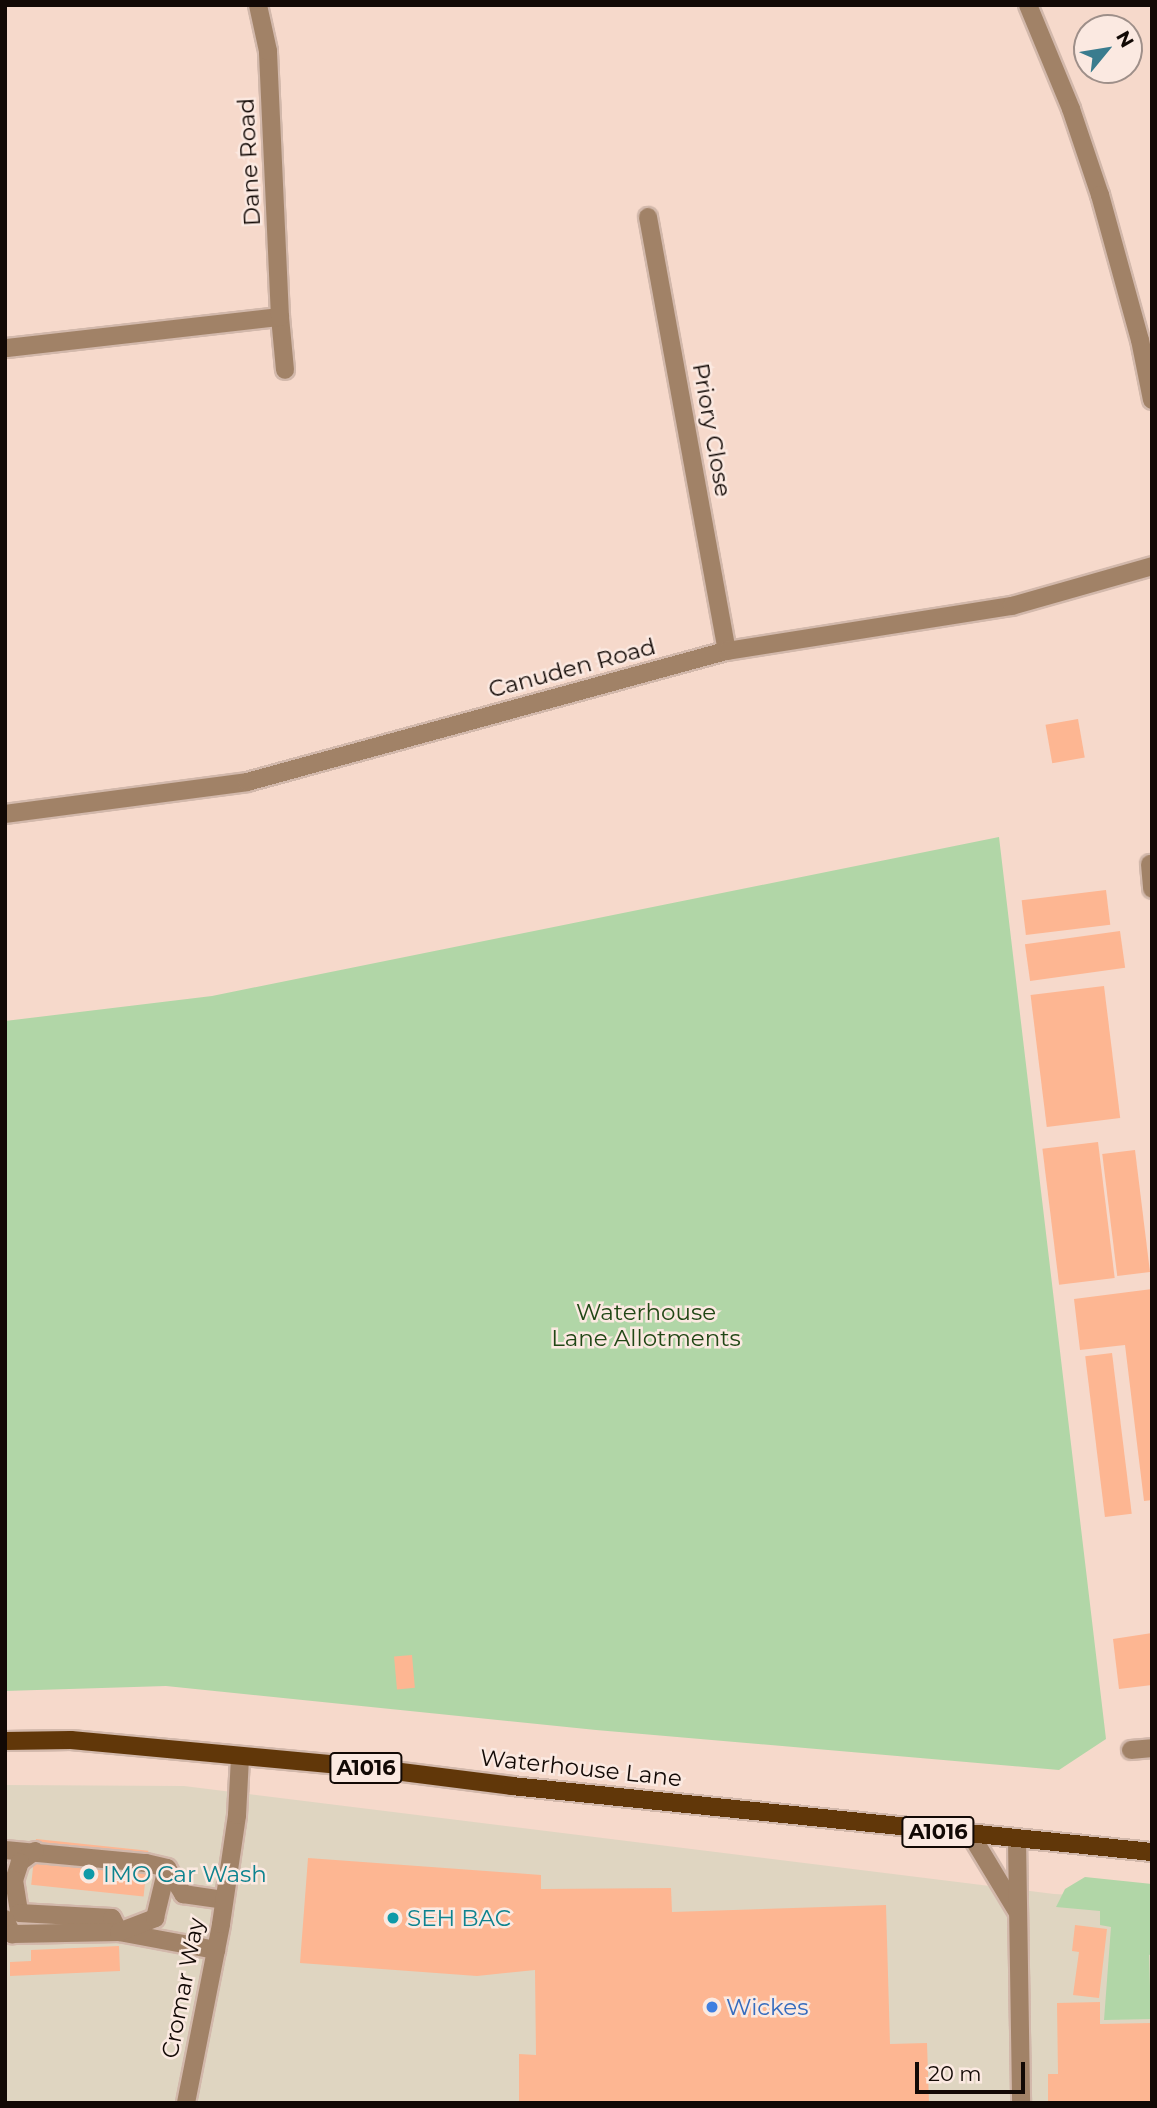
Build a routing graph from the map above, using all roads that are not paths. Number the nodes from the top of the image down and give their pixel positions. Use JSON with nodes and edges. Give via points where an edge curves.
{"nodes":[{"id":1,"x":258,"y":5,"type":"edge"},
{"id":2,"x":1028,"y":5,"type":"edge"},
{"id":3,"x":648,"y":217,"type":"dead end"},
{"id":4,"x":280,"y":317,"type":"junction"},
{"id":5,"x":7,"y":348,"type":"edge"},
{"id":6,"x":285,"y":370,"type":"dead end"},
{"id":7,"x":1152,"y":400,"type":"edge"},
{"id":8,"x":1152,"y":566,"type":"edge"},
{"id":9,"x":727,"y":651,"type":"junction"},
{"id":10,"x":5,"y":814,"type":"edge"},
{"id":11,"x":1150,"y":864,"type":"dead end"},
{"id":12,"x":1152,"y":889,"type":"edge"},
{"id":13,"x":5,"y":1741,"type":"edge"},
{"id":14,"x":1152,"y":1748,"type":"edge"},
{"id":15,"x":1131,"y":1750,"type":"dead end"},
{"id":16,"x":240,"y":1758,"type":"junction"},
{"id":17,"x":971,"y":1835,"type":"junction"},
{"id":18,"x":1017,"y":1840,"type":"junction"},
{"id":19,"x":5,"y":1850,"type":"edge"},
{"id":20,"x":35,"y":1851,"type":"junction"},
{"id":21,"x":1152,"y":1852,"type":"edge"},
{"id":22,"x":167,"y":1868,"type":"junction"},
{"id":23,"x":225,"y":1900,"type":"junction"},
{"id":24,"x":1018,"y":1913,"type":"junction"},
{"id":25,"x":5,"y":1919,"type":"edge"},
{"id":26,"x":119,"y":1932,"type":"junction"},
{"id":27,"x":216,"y":1950,"type":"junction"},
{"id":28,"x":186,"y":2103,"type":"edge"},
{"id":29,"x":1021,"y":2103,"type":"edge"}],
"edges":[{"from":1,"to":4,"type":"street","name":"Dane Road","via":[[268,51]]},
{"from":2,"to":7,"type":"street","via":[[1100,195]]},
{"from":3,"to":9,"type":"street","name":"Priory Close"},
{"from":4,"to":5,"type":"street"},
{"from":4,"to":6,"type":"street","name":"Dane Road"},
{"from":8,"to":9,"type":"street","name":"Canuden Road","via":[[1012,606]]},
{"from":9,"to":10,"type":"street","name":"Canuden Road","via":[[247,782]]},
{"from":11,"to":12,"type":"street"},
{"from":13,"to":16,"type":"main road","name":"Waterhouse Lane","number":"A1016","via":[[71,1740]]},
{"from":14,"to":15,"type":"street"},
{"from":16,"to":17,"type":"main road","name":"Waterhouse Lane","number":"A1016","via":[[370,1768]]},
{"from":16,"to":23,"type":"street","name":"Cromar Way"},
{"from":17,"to":18,"type":"main road","name":"Waterhouse Lane","number":"A1016"},
{"from":17,"to":24,"type":"street"},
{"from":18,"to":21,"type":"main road","name":"Waterhouse Lane","number":"A1016"},
{"from":18,"to":24,"type":"street"},
{"from":19,"to":20,"type":"street"},
{"from":20,"to":22,"type":"street"},
{"from":20,"to":26,"type":"street","via":[[20,1862],[14,1881],[19,1913],[112,1918]]},
{"from":22,"to":23,"type":"street","via":[[183,1894]]},
{"from":22,"to":26,"type":"street","via":[[155,1918]]},
{"from":23,"to":27,"type":"street","name":"Cromar Way"},
{"from":24,"to":29,"type":"street"},
{"from":25,"to":26,"type":"street","via":[[12,1934]]},
{"from":26,"to":27,"type":"street"},
{"from":27,"to":28,"type":"street","name":"Cromar Way"}]}
